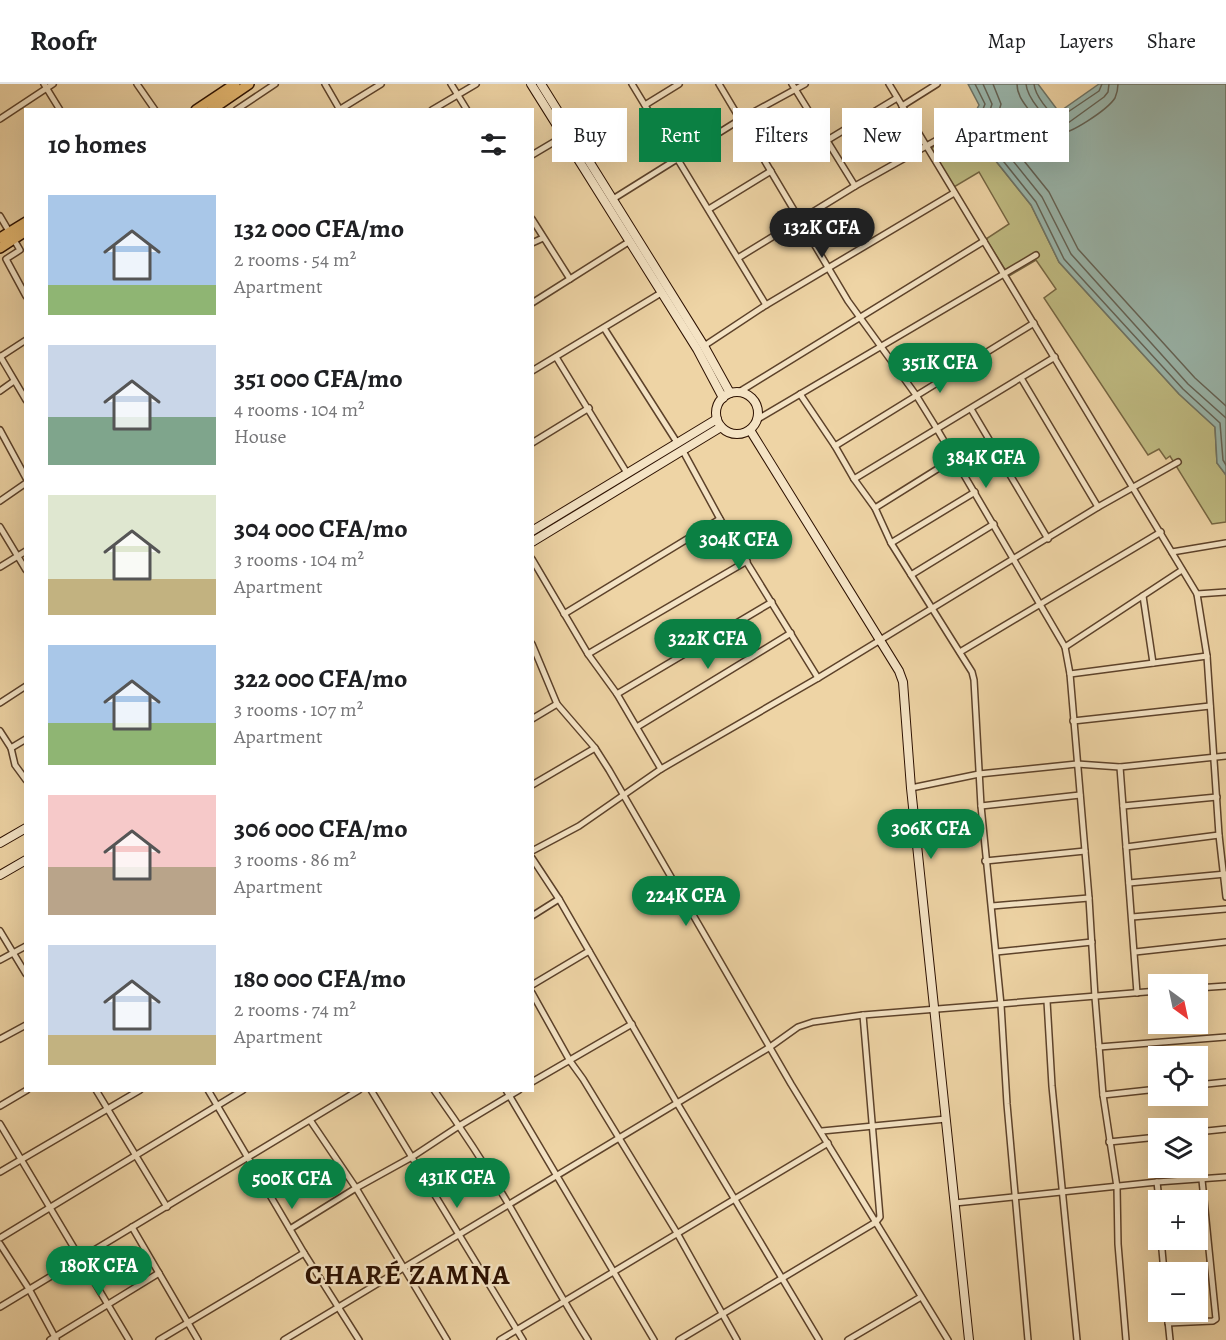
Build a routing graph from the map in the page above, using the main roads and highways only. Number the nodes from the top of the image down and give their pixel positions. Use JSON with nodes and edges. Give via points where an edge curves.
{"nodes":[{"id":1,"x":234,"y":84,"type":"edge"},
{"id":2,"x":249,"y":84,"type":"edge"},
{"id":3,"x":199,"y":108,"type":"edge"},
{"id":4,"x":214,"y":108,"type":"edge"},
{"id":5,"x":24,"y":224,"type":"edge"},
{"id":6,"x":24,"y":232,"type":"edge"},
{"id":7,"x":11,"y":236,"type":"junction"},
{"id":8,"x":0,"y":238,"type":"edge"},
{"id":9,"x":0,"y":248,"type":"edge"}],
"edges":[{"from":1,"to":3,"type":"highway"},
{"from":2,"to":4,"type":"highway"},
{"from":5,"to":7,"type":"highway"},
{"from":6,"to":7,"type":"highway"},
{"from":7,"to":8,"type":"highway"},
{"from":7,"to":9,"type":"highway"}]}
